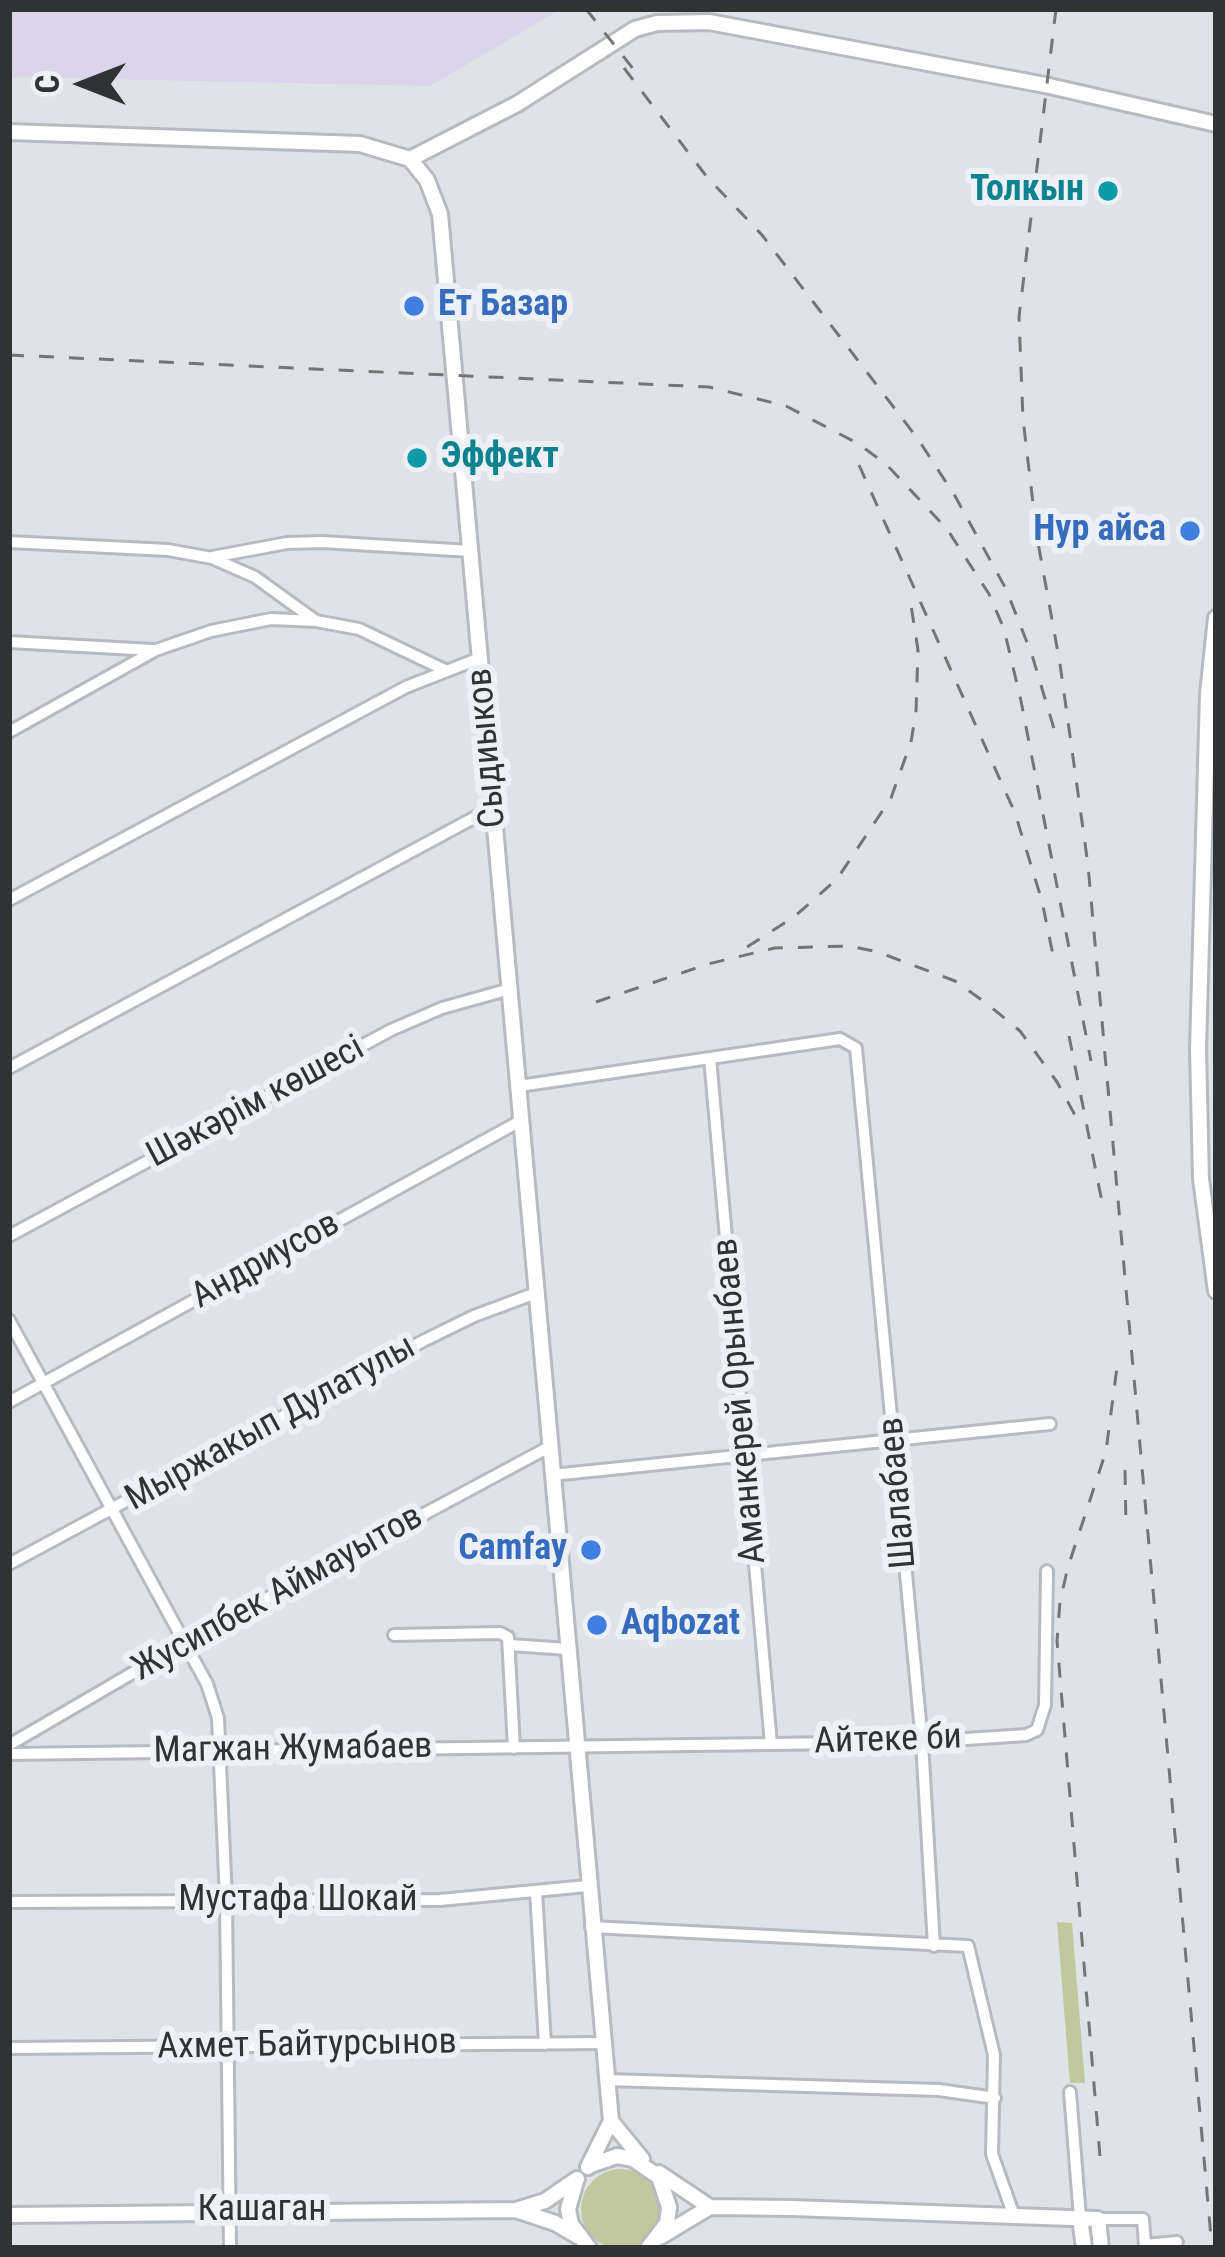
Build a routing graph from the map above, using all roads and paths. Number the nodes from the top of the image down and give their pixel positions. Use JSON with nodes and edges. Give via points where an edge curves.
{"nodes":[{"id":1,"x":709,"y":15,"type":"edge"},
{"id":2,"x":1216,"y":124,"type":"edge"},
{"id":3,"x":9,"y":132,"type":"edge"},
{"id":4,"x":410,"y":159,"type":"junction"},
{"id":5,"x":9,"y":542,"type":"edge"},
{"id":6,"x":471,"y":551,"type":"junction"},
{"id":7,"x":212,"y":557,"type":"junction"},
{"id":8,"x":1216,"y":618,"type":"edge"},
{"id":9,"x":316,"y":621,"type":"junction"},
{"id":10,"x":9,"y":642,"type":"edge"},
{"id":11,"x":156,"y":650,"type":"junction"},
{"id":12,"x":480,"y":658,"type":"junction"},
{"id":13,"x":447,"y":671,"type":"junction"},
{"id":14,"x":9,"y":732,"type":"edge"},
{"id":15,"x":1210,"y":799,"type":"edge"},
{"id":16,"x":494,"y":807,"type":"junction"},
{"id":17,"x":9,"y":900,"type":"edge"},
{"id":18,"x":1208,"y":947,"type":"edge"},
{"id":19,"x":510,"y":989,"type":"junction"},
{"id":20,"x":710,"y":1058,"type":"junction"},
{"id":21,"x":9,"y":1068,"type":"edge"},
{"id":22,"x":519,"y":1086,"type":"junction"},
{"id":23,"x":522,"y":1120,"type":"junction"},
{"id":24,"x":1209,"y":1177,"type":"edge"},
{"id":25,"x":9,"y":1236,"type":"edge"},
{"id":26,"x":1216,"y":1291,"type":"edge"},
{"id":27,"x":536,"y":1293,"type":"junction"},
{"id":28,"x":9,"y":1319,"type":"edge"},
{"id":29,"x":44,"y":1383,"type":"junction"},
{"id":30,"x":9,"y":1402,"type":"edge"},
{"id":31,"x":1049,"y":1424,"type":"dead end"},
{"id":32,"x":893,"y":1438,"type":"junction"},
{"id":33,"x":549,"y":1447,"type":"junction"},
{"id":34,"x":745,"y":1453,"type":"junction"},
{"id":35,"x":551,"y":1474,"type":"junction"},
{"id":36,"x":113,"y":1511,"type":"junction"},
{"id":37,"x":9,"y":1564,"type":"edge"},
{"id":38,"x":1047,"y":1571,"type":"dead end"},
{"id":39,"x":394,"y":1635,"type":"dead end"},
{"id":40,"x":184,"y":1642,"type":"junction"},
{"id":41,"x":511,"y":1646,"type":"junction"},
{"id":42,"x":567,"y":1648,"type":"junction"},
{"id":43,"x":922,"y":1742,"type":"junction"},
{"id":44,"x":771,"y":1744,"type":"junction"},
{"id":45,"x":577,"y":1747,"type":"junction"},
{"id":46,"x":514,"y":1748,"type":"junction"},
{"id":47,"x":9,"y":1749,"type":"edge"},
{"id":48,"x":220,"y":1751,"type":"junction"},
{"id":49,"x":587,"y":1886,"type":"junction"},
{"id":50,"x":536,"y":1891,"type":"junction"},
{"id":51,"x":226,"y":1900,"type":"junction"},
{"id":52,"x":9,"y":1902,"type":"edge"},
{"id":53,"x":591,"y":1927,"type":"junction"},
{"id":54,"x":934,"y":1946,"type":"junction"},
{"id":55,"x":605,"y":2043,"type":"junction"},
{"id":56,"x":545,"y":2044,"type":"junction"},
{"id":57,"x":229,"y":2047,"type":"junction"},
{"id":58,"x":9,"y":2048,"type":"edge"},
{"id":59,"x":608,"y":2080,"type":"junction"},
{"id":60,"x":1070,"y":2092,"type":"dead end"},
{"id":61,"x":995,"y":2098,"type":"junction"},
{"id":62,"x":611,"y":2121,"type":"junction"},
{"id":63,"x":648,"y":2166,"type":"junction"},
{"id":64,"x":582,"y":2173,"type":"junction"},
{"id":65,"x":710,"y":2207,"type":"junction"},
{"id":66,"x":231,"y":2210,"type":"junction"},
{"id":67,"x":516,"y":2210,"type":"junction"},
{"id":68,"x":9,"y":2215,"type":"edge"},
{"id":69,"x":1014,"y":2216,"type":"junction"},
{"id":70,"x":1080,"y":2218,"type":"junction"},
{"id":71,"x":1098,"y":2219,"type":"junction"},
{"id":72,"x":1177,"y":2242,"type":"dead end"},
{"id":73,"x":653,"y":2244,"type":"edge"},
{"id":74,"x":586,"y":2245,"type":"edge"},
{"id":75,"x":230,"y":2248,"type":"edge"},
{"id":76,"x":1084,"y":2248,"type":"edge"},
{"id":77,"x":1101,"y":2248,"type":"edge"}],
"edges":[{"from":1,"to":2,"type":"street"},
{"from":1,"to":4,"type":"street","via":[[635,29]]},
{"from":3,"to":4,"type":"street","via":[[316,139]]},
{"from":4,"to":6,"type":"street","name":"Сыдиыков","via":[[440,214]]},
{"from":5,"to":7,"type":"street"},
{"from":6,"to":7,"type":"street","via":[[322,542]]},
{"from":6,"to":12,"type":"street","name":"Сыдиыков"},
{"from":7,"to":9,"type":"street"},
{"from":8,"to":15,"type":"street"},
{"from":9,"to":11,"type":"street","via":[[271,619]]},
{"from":9,"to":13,"type":"street","via":[[359,628]]},
{"from":10,"to":11,"type":"street"},
{"from":11,"to":14,"type":"street"},
{"from":12,"to":13,"type":"street"},
{"from":12,"to":16,"type":"street","name":"Сыдиыков"},
{"from":13,"to":17,"type":"street"},
{"from":15,"to":18,"type":"street"},
{"from":16,"to":19,"type":"street","name":"Сыдиыков"},
{"from":16,"to":21,"type":"street"},
{"from":18,"to":24,"type":"street","via":[[1198,1048]]},
{"from":19,"to":22,"type":"street","name":"Сыдиыков"},
{"from":19,"to":25,"type":"street","name":"Шәкәрім көшесі","via":[[391,1030]]},
{"from":20,"to":22,"type":"street"},
{"from":20,"to":32,"type":"street","name":"Шалабаев","via":[[840,1039],[859,1057]]},
{"from":20,"to":34,"type":"street","name":"Аманкерей Орынбаев"},
{"from":22,"to":23,"type":"street","name":"Сыдиыков"},
{"from":23,"to":27,"type":"street","name":"Сыдиыков"},
{"from":23,"to":29,"type":"street","name":"Андриусов"},
{"from":24,"to":26,"type":"street"},
{"from":27,"to":33,"type":"street","name":"Сыдиыков"},
{"from":27,"to":36,"type":"street","name":"Мыржакып Дулатулы","via":[[423,1341]]},
{"from":28,"to":29,"type":"street"},
{"from":29,"to":30,"type":"street","name":"Андриусов"},
{"from":29,"to":36,"type":"street"},
{"from":31,"to":32,"type":"street"},
{"from":32,"to":34,"type":"street"},
{"from":32,"to":43,"type":"street","name":"Шалабаев"},
{"from":33,"to":35,"type":"street","name":"Сыдиыков"},
{"from":33,"to":40,"type":"street","name":"Жусипбек Аймауытов"},
{"from":34,"to":35,"type":"street"},
{"from":34,"to":44,"type":"street","name":"Аманкерей Орынбаев"},
{"from":35,"to":42,"type":"street","name":"Сыдиыков"},
{"from":36,"to":37,"type":"street","name":"Мыржакып Дулатулы"},
{"from":36,"to":40,"type":"street"},
{"from":38,"to":43,"type":"street","name":"Айтеке би","via":[[1045,1705],[1037,1730]]},
{"from":39,"to":41,"type":"street","via":[[500,1633]]},
{"from":40,"to":47,"type":"street","name":"Жусипбек Аймауытов"},
{"from":40,"to":48,"type":"street","via":[[207,1684]]},
{"from":41,"to":42,"type":"street"},
{"from":41,"to":46,"type":"street"},
{"from":42,"to":45,"type":"street","name":"Сыдиыков"},
{"from":43,"to":44,"type":"street","name":"Айтеке би"},
{"from":43,"to":54,"type":"street","name":"Шалабаев"},
{"from":44,"to":45,"type":"street","name":"Айтеке би"},
{"from":45,"to":46,"type":"street","name":"Магжан Жумабаев"},
{"from":45,"to":49,"type":"street","name":"Сыдиыков"},
{"from":46,"to":48,"type":"street","name":"Магжан Жумабаев"},
{"from":47,"to":48,"type":"street","name":"Магжан Жумабаев"},
{"from":48,"to":51,"type":"street"},
{"from":49,"to":50,"type":"street","name":"Мустафа Шокай"},
{"from":49,"to":53,"type":"street","name":"Сыдиыков"},
{"from":50,"to":51,"type":"street","name":"Мустафа Шокай","via":[[440,1900]]},
{"from":50,"to":56,"type":"street"},
{"from":51,"to":52,"type":"street","name":"Мустафа Шокай"},
{"from":51,"to":57,"type":"street"},
{"from":53,"to":54,"type":"street"},
{"from":53,"to":55,"type":"street","name":"Сыдиыков"},
{"from":54,"to":61,"type":"street","via":[[968,1946],[994,2055]]},
{"from":55,"to":56,"type":"street","name":"Ахмет Байтурсынов"},
{"from":55,"to":59,"type":"street","name":"Сыдиыков"},
{"from":56,"to":57,"type":"street","name":"Ахмет Байтурсынов"},
{"from":57,"to":58,"type":"street","name":"Ахмет Байтурсынов"},
{"from":57,"to":66,"type":"street"},
{"from":59,"to":61,"type":"street"},
{"from":59,"to":62,"type":"street","name":"Сыдиыков"},
{"from":60,"to":70,"type":"street"},
{"from":61,"to":69,"type":"street","via":[[992,2155]]},
{"from":62,"to":63,"type":"street"},
{"from":62,"to":64,"type":"street"},
{"from":63,"to":64,"type":"street","via":[[617,2156]]},
{"from":63,"to":65,"type":"street"},
{"from":63,"to":73,"type":"street","via":[[669,2207]]},
{"from":64,"to":67,"type":"street","via":[[545,2201]]},
{"from":64,"to":74,"type":"street","via":[[568,2209]]},
{"from":65,"to":69,"type":"street"},
{"from":65,"to":73,"type":"street"},
{"from":66,"to":67,"type":"street","name":"Кашаган"},
{"from":66,"to":68,"type":"street","name":"Кашаган"},
{"from":66,"to":75,"type":"street"},
{"from":67,"to":74,"type":"street"},
{"from":69,"to":70,"type":"street"},
{"from":70,"to":71,"type":"street"},
{"from":70,"to":76,"type":"street"},
{"from":71,"to":72,"type":"street","via":[[1143,2219],[1145,2245]]},
{"from":71,"to":77,"type":"street"}]}
